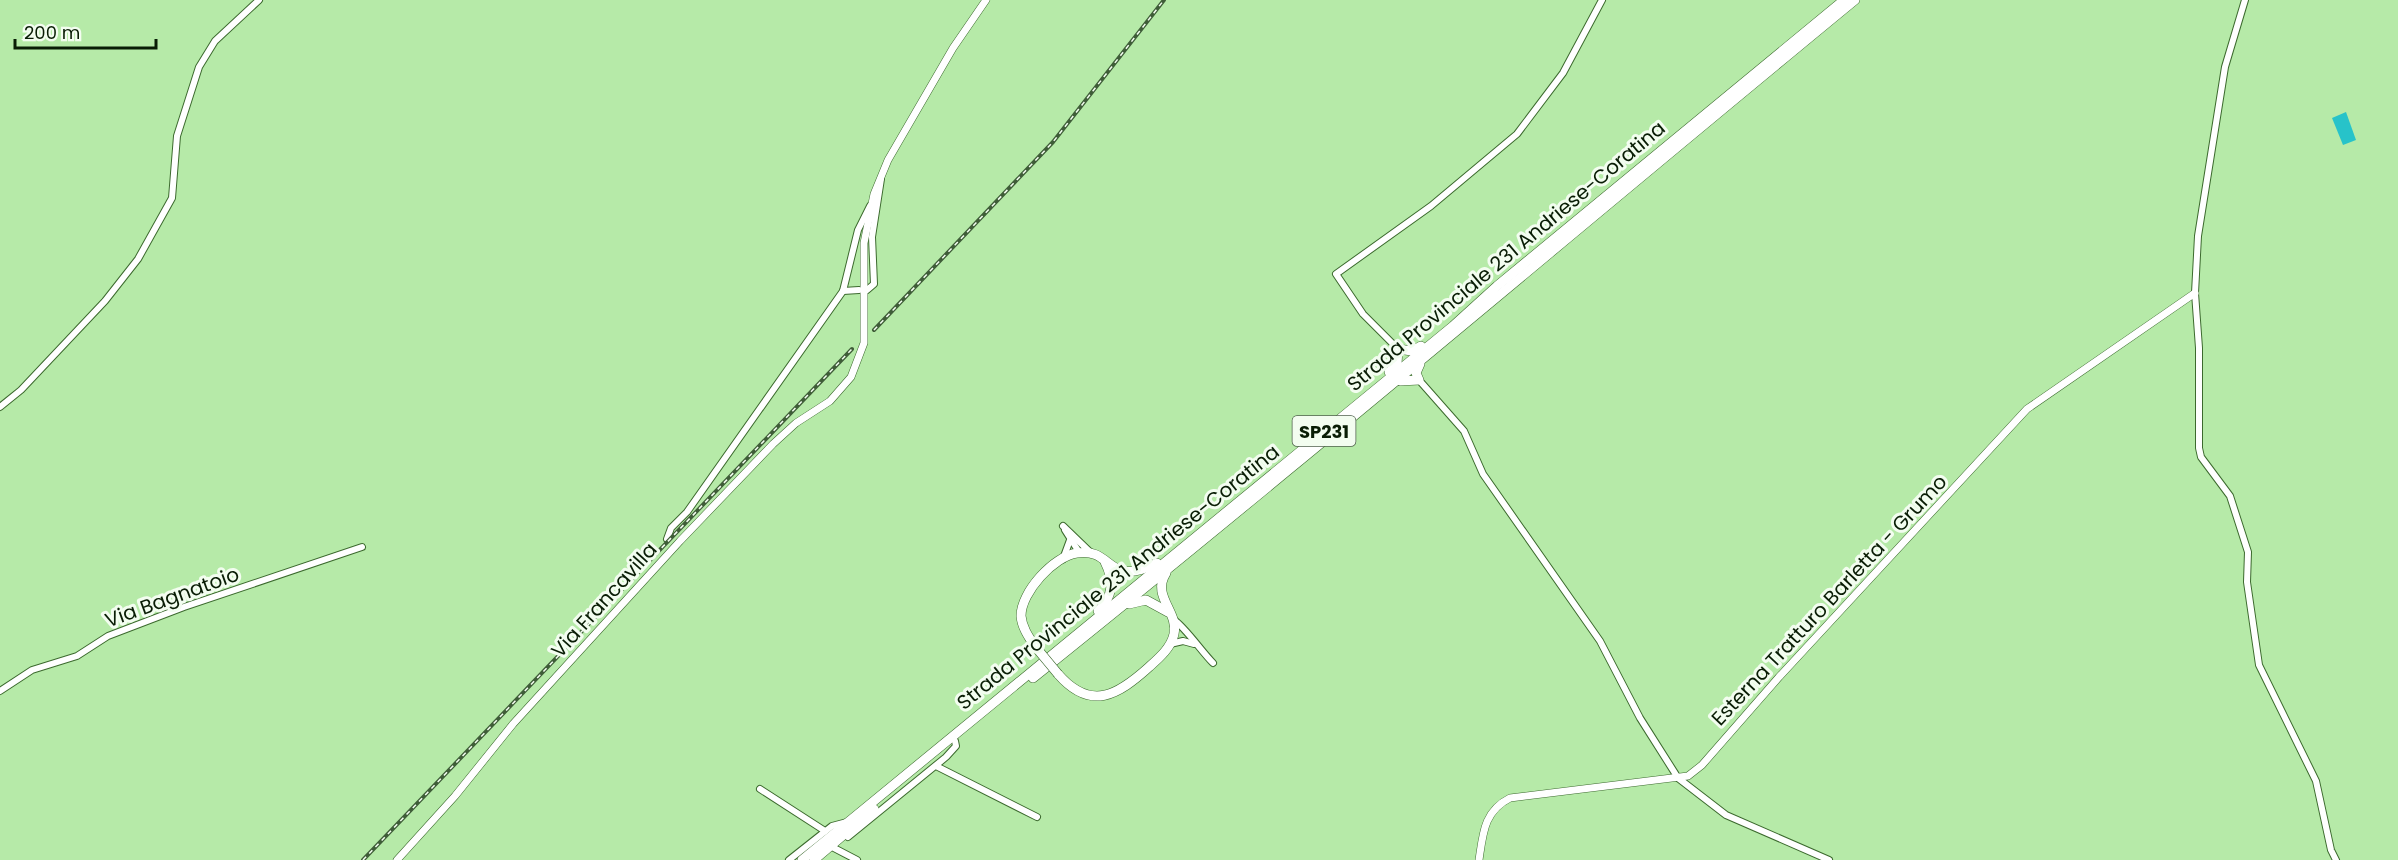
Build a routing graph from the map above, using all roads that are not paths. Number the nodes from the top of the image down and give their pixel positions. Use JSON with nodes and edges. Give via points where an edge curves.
{"nodes":[{"id":1,"x":259,"y":0,"type":"edge"},
{"id":2,"x":986,"y":0,"type":"edge"},
{"id":3,"x":1602,"y":0,"type":"edge"},
{"id":4,"x":1844,"y":0,"type":"edge"},
{"id":5,"x":1855,"y":0,"type":"edge"},
{"id":6,"x":2245,"y":0,"type":"edge"},
{"id":7,"x":882,"y":175,"type":"junction"},
{"id":8,"x":862,"y":230,"type":"junction"},
{"id":9,"x":859,"y":290,"type":"dead end"},
{"id":10,"x":867,"y":290,"type":"dead end"},
{"id":11,"x":843,"y":291,"type":"junction"},
{"id":12,"x":2194,"y":293,"type":"junction"},
{"id":13,"x":1456,"y":328,"type":"junction"},
{"id":14,"x":1398,"y":349,"type":"junction"},
{"id":15,"x":1419,"y":380,"type":"junction"},
{"id":16,"x":0,"y":407,"type":"edge"},
{"id":17,"x":1356,"y":415,"type":"junction"},
{"id":18,"x":1336,"y":422,"type":"junction"},
{"id":19,"x":1072,"y":537,"type":"junction"},
{"id":20,"x":666,"y":539,"type":"dead end"},
{"id":21,"x":362,"y":547,"type":"dead end"},
{"id":22,"x":1079,"y":552,"type":"junction"},
{"id":23,"x":1092,"y":553,"type":"junction"},
{"id":24,"x":1185,"y":555,"type":"junction"},
{"id":25,"x":1062,"y":559,"type":"junction"},
{"id":26,"x":1104,"y":560,"type":"junction"},
{"id":27,"x":1163,"y":564,"type":"junction"},
{"id":28,"x":1121,"y":607,"type":"junction"},
{"id":29,"x":1171,"y":616,"type":"junction"},
{"id":30,"x":1174,"y":632,"type":"junction"},
{"id":31,"x":1190,"y":639,"type":"junction"},
{"id":32,"x":1069,"y":641,"type":"junction"},
{"id":33,"x":1170,"y":644,"type":"junction"},
{"id":34,"x":1213,"y":663,"type":"dead end"},
{"id":35,"x":0,"y":691,"type":"edge"},
{"id":36,"x":955,"y":741,"type":"junction"},
{"id":37,"x":936,"y":766,"type":"junction"},
{"id":38,"x":1678,"y":778,"type":"junction"},
{"id":39,"x":760,"y":789,"type":"dead end"},
{"id":40,"x":1037,"y":817,"type":"dead end"},
{"id":41,"x":850,"y":821,"type":"junction"},
{"id":42,"x":825,"y":831,"type":"junction"},
{"id":43,"x":834,"y":848,"type":"junction"},
{"id":44,"x":397,"y":860,"type":"edge"},
{"id":45,"x":789,"y":860,"type":"edge"},
{"id":46,"x":802,"y":860,"type":"edge"},
{"id":47,"x":814,"y":860,"type":"edge"},
{"id":48,"x":819,"y":860,"type":"edge"},
{"id":49,"x":857,"y":860,"type":"edge"},
{"id":50,"x":1479,"y":860,"type":"edge"},
{"id":51,"x":1829,"y":860,"type":"edge"},
{"id":52,"x":2336,"y":860,"type":"edge"}],
"edges":[{"from":1,"to":16,"type":"street","via":[[215,41],[199,67],[177,136],[172,198],[138,259],[105,301]]},
{"from":2,"to":7,"type":"street","name":"Via Francavilla","via":[[953,48]]},
{"from":3,"to":14,"type":"street","via":[[1563,73],[1516,134],[1431,206],[1336,274],[1363,314]]},
{"from":4,"to":13,"type":"highway","name":"Strada Provinciale 231 Andriese-Coratina","number":"SP231","via":[[1497,286]]},
{"from":5,"to":13,"type":"highway","name":"Strada Provinciale 231 Andriese-Coratina","number":"SP231"},
{"from":6,"to":12,"type":"street","via":[[2225,67],[2198,236]]},
{"from":7,"to":8,"type":"street","name":"Via Francavilla"},
{"from":7,"to":10,"type":"street","via":[[872,237],[874,285]]},
{"from":8,"to":11,"type":"street"},
{"from":8,"to":44,"type":"street","name":"Via Francavilla","via":[[864,343],[850,377],[830,400],[787,431],[680,541],[513,724]]},
{"from":9,"to":11,"type":"street"},
{"from":11,"to":20,"type":"street"},
{"from":12,"to":38,"type":"street","name":"Esterna Tratturo Barletta - Grumo","via":[[2027,409],[1702,765],[1688,776]]},
{"from":12,"to":52,"type":"street","via":[[2201,457],[2230,496],[2248,552],[2247,582],[2259,665],[2316,781]]},
{"from":13,"to":14,"type":"highway","via":[[1446,326],[1416,350]]},
{"from":13,"to":15,"type":"highway","via":[[1419,366]]},
{"from":13,"to":17,"type":"highway","name":"Strada Provinciale 231 Andriese-Coratina","number":"SP231"},
{"from":13,"to":18,"type":"highway","name":"Strada Provinciale 231 Andriese-Coratina","number":"SP231"},
{"from":14,"to":18,"type":"highway","via":[[1394,367],[1347,407]]},
{"from":15,"to":17,"type":"highway","via":[[1401,380]]},
{"from":15,"to":38,"type":"street","via":[[1464,431],[1483,474],[1600,641],[1640,718]]},
{"from":17,"to":24,"type":"highway","name":"Strada Provinciale 231 Andriese-Coratina","number":"SP231"},
{"from":18,"to":27,"type":"highway","name":"Strada Provinciale 231 Andriese-Coratina","number":"SP231"},
{"from":19,"to":22,"type":"street"},
{"from":19,"to":23,"type":"street"},
{"from":19,"to":25,"type":"street"},
{"from":21,"to":35,"type":"street","name":"Via Bagnatoio","via":[[108,636],[77,656],[32,670]]},
{"from":22,"to":23,"type":"highway"},
{"from":22,"to":25,"type":"highway"},
{"from":23,"to":26,"type":"highway"},
{"from":24,"to":28,"type":"highway","name":"Strada Provinciale 231 Andriese-Coratina","number":"SP231"},
{"from":24,"to":29,"type":"highway","via":[[1167,572],[1162,583],[1164,602]]},
{"from":25,"to":33,"type":"highway","bridge":true,"via":[[1037,581],[1023,603],[1022,624],[1034,645],[1075,691],[1087,695],[1114,694],[1137,678]]},
{"from":26,"to":27,"type":"highway","via":[[1125,572]]},
{"from":26,"to":32,"type":"highway","via":[[1112,577],[1109,596]]},
{"from":27,"to":32,"type":"highway","name":"Strada Provinciale 231 Andriese-Coratina","number":"SP231"},
{"from":28,"to":29,"type":"highway","via":[[1146,600]]},
{"from":28,"to":36,"type":"highway","name":"Strada Provinciale 231 Andriese-Coratina","number":"SP231"},
{"from":29,"to":30,"type":"highway"},
{"from":29,"to":31,"type":"street"},
{"from":30,"to":31,"type":"street"},
{"from":30,"to":33,"type":"highway"},
{"from":31,"to":33,"type":"street"},
{"from":31,"to":34,"type":"street"},
{"from":32,"to":41,"type":"highway","name":"Strada Provinciale 231 Andriese-Coratina","number":"SP231"},
{"from":36,"to":37,"type":"street","via":[[954,750]]},
{"from":36,"to":47,"type":"highway","name":"Strada Provinciale 231 Andriese-Coratina","number":"SP231"},
{"from":37,"to":40,"type":"street"},
{"from":37,"to":43,"type":"street"},
{"from":38,"to":50,"type":"street","name":"Esterna Tratturo Barletta - Grumo","via":[[1510,798],[1490,814]]},
{"from":38,"to":51,"type":"street","via":[[1726,815]]},
{"from":39,"to":42,"type":"street"},
{"from":41,"to":42,"type":"street"},
{"from":41,"to":46,"type":"highway","name":"Strada Provinciale 231 Andriese-Coratina","number":"SP231"},
{"from":42,"to":45,"type":"street"},
{"from":43,"to":48,"type":"street"},
{"from":43,"to":49,"type":"street"}]}
